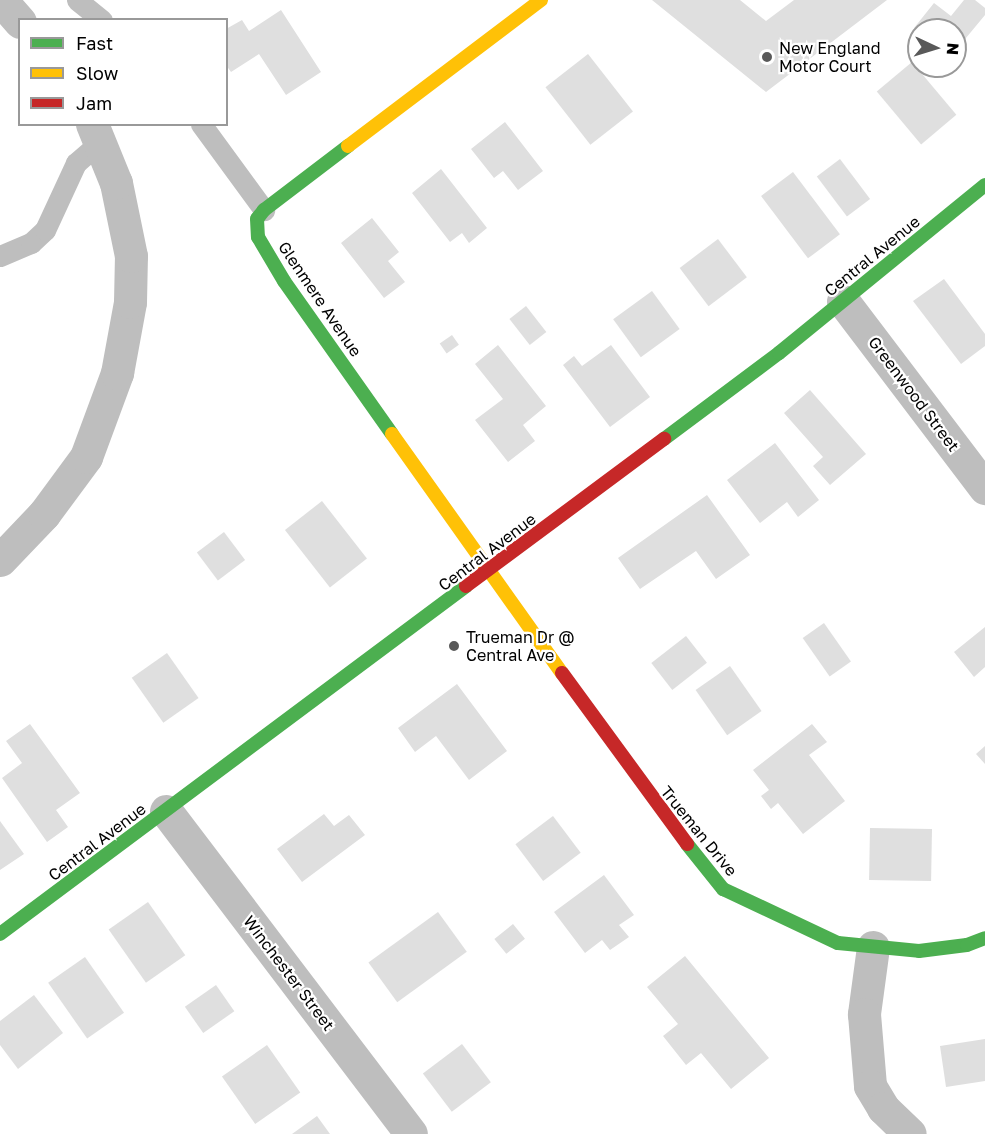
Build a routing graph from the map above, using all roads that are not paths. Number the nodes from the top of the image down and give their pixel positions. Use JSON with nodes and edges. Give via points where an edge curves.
{"nodes":[{"id":1,"x":77,"y":0,"type":"edge"},
{"id":2,"x":541,"y":0,"type":"edge"},
{"id":3,"x":100,"y":18,"type":"edge"},
{"id":4,"x":202,"y":126,"type":"edge"},
{"id":5,"x":96,"y":133,"type":"edge"},
{"id":6,"x":985,"y":185,"type":"edge"},
{"id":7,"x":264,"y":210,"type":"junction"},
{"id":8,"x":0,"y":256,"type":"edge"},
{"id":9,"x":843,"y":301,"type":"junction"},
{"id":10,"x":985,"y":488,"type":"edge"},
{"id":11,"x":0,"y":560,"type":"edge"},
{"id":12,"x":490,"y":570,"type":"junction"},
{"id":13,"x":166,"y":811,"type":"junction"},
{"id":14,"x":0,"y":934,"type":"edge"},
{"id":15,"x":985,"y":938,"type":"edge"},
{"id":16,"x":873,"y":947,"type":"junction"},
{"id":17,"x":411,"y":1134,"type":"edge"},
{"id":18,"x":909,"y":1134,"type":"edge"}],
"edges":[{"from":1,"to":3,"type":"lane"},
{"from":2,"to":7,"type":"street"},
{"from":4,"to":7,"type":"lane"},
{"from":5,"to":8,"type":"lane","via":[[76,163],[45,230],[31,243]]},
{"from":5,"to":11,"type":"street","via":[[117,183],[131,256],[130,302],[117,373],[86,457],[44,514]]},
{"from":6,"to":9,"type":"street","name":"Central Avenue"},
{"from":7,"to":12,"type":"street","name":"Glenmere Avenue","via":[[256,232],[284,281]]},
{"from":9,"to":10,"type":"street","name":"Greenwood Street"},
{"from":9,"to":12,"type":"street","name":"Central Avenue"},
{"from":12,"to":13,"type":"street","name":"Central Avenue"},
{"from":12,"to":16,"type":"street","name":"Trueman Drive","via":[[649,797],[723,889],[837,943]]},
{"from":13,"to":14,"type":"street","name":"Central Avenue"},
{"from":13,"to":17,"type":"street","name":"Winchester Street"},
{"from":15,"to":16,"type":"street","name":"Trueman Drive","via":[[967,945],[919,951]]},
{"from":16,"to":18,"type":"street","via":[[864,1014],[870,1086],[883,1108]]}]}
